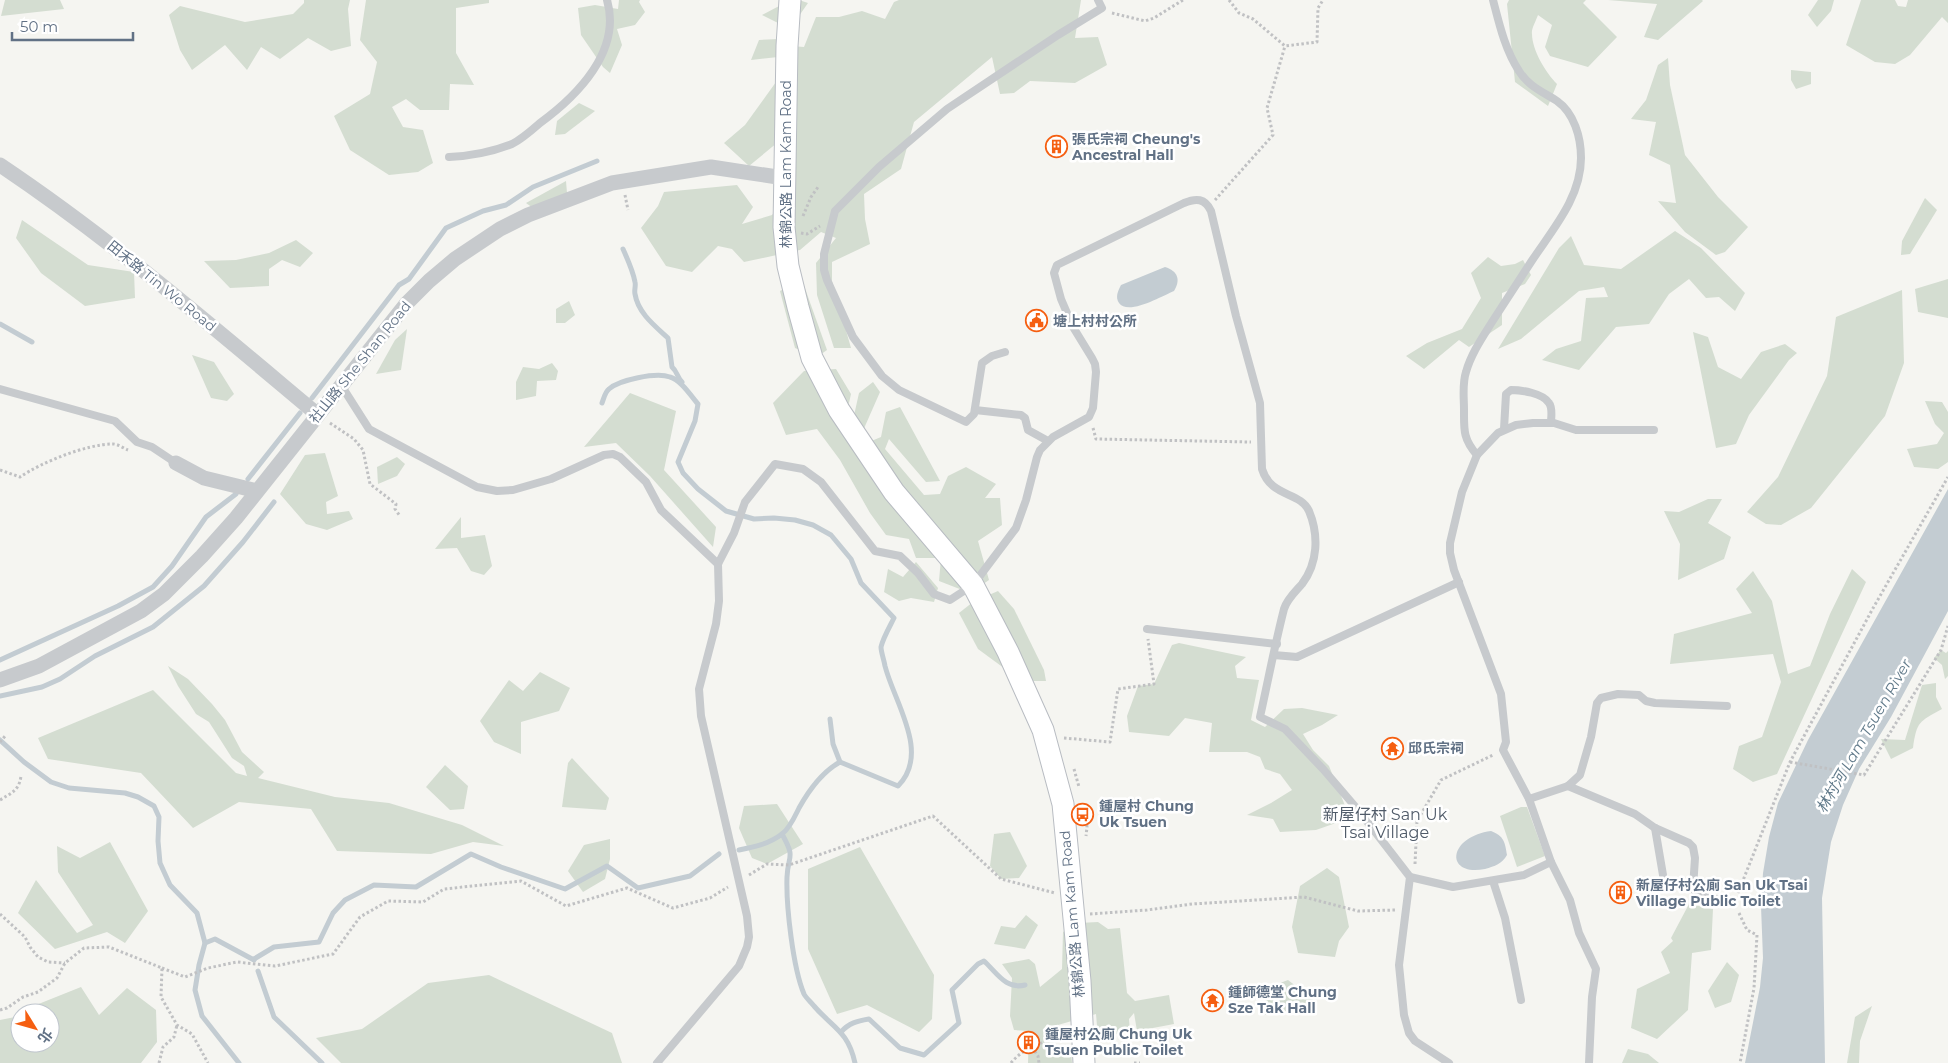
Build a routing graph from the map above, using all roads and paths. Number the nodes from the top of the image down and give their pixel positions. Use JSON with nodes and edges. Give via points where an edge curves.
{"nodes":[{"id":1,"x":607,"y":0,"type":"edge"},
{"id":2,"x":790,"y":0,"type":"edge"},
{"id":3,"x":1098,"y":0,"type":"edge"},
{"id":4,"x":1183,"y":0,"type":"edge"},
{"id":5,"x":1230,"y":0,"type":"edge"},
{"id":6,"x":1323,"y":0,"type":"edge"},
{"id":7,"x":1493,"y":0,"type":"edge"},
{"id":8,"x":1102,"y":8,"type":"junction"},
{"id":9,"x":1285,"y":46,"type":"junction"},
{"id":10,"x":449,"y":157,"type":"dead end"},
{"id":11,"x":0,"y":165,"type":"edge"},
{"id":12,"x":784,"y":178,"type":"junction"},
{"id":13,"x":818,"y":187,"type":"dead end"},
{"id":14,"x":624,"y":189,"type":"dead end"},
{"id":15,"x":1209,"y":206,"type":"junction"},
{"id":16,"x":628,"y":210,"type":"dead end"},
{"id":17,"x":834,"y":218,"type":"junction"},
{"id":18,"x":800,"y":224,"type":"dead end"},
{"id":19,"x":796,"y":232,"type":"dead end"},
{"id":20,"x":1005,"y":352,"type":"dead end"},
{"id":21,"x":341,"y":386,"type":"junction"},
{"id":22,"x":0,"y":390,"type":"edge"},
{"id":23,"x":975,"y":410,"type":"junction"},
{"id":24,"x":1089,"y":417,"type":"junction"},
{"id":25,"x":320,"y":418,"type":"junction"},
{"id":26,"x":1551,"y":424,"type":"junction"},
{"id":27,"x":1504,"y":429,"type":"junction"},
{"id":28,"x":1654,"y":430,"type":"dead end"},
{"id":29,"x":1048,"y":441,"type":"junction"},
{"id":30,"x":1261,"y":442,"type":"junction"},
{"id":31,"x":144,"y":445,"type":"junction"},
{"id":32,"x":1477,"y":455,"type":"junction"},
{"id":33,"x":176,"y":463,"type":"joint"},
{"id":34,"x":0,"y":470,"type":"edge"},
{"id":35,"x":1948,"y":477,"type":"edge"},
{"id":36,"x":257,"y":491,"type":"junction"},
{"id":37,"x":400,"y":516,"type":"dead end"},
{"id":38,"x":718,"y":564,"type":"junction"},
{"id":39,"x":1460,"y":582,"type":"junction"},
{"id":40,"x":973,"y":585,"type":"junction"},
{"id":41,"x":1948,"y":626,"type":"edge"},
{"id":42,"x":1147,"y":629,"type":"joint"},
{"id":43,"x":1277,"y":644,"type":"junction"},
{"id":44,"x":1274,"y":655,"type":"junction"},
{"id":45,"x":0,"y":680,"type":"edge"},
{"id":46,"x":1727,"y":706,"type":"dead end"},
{"id":47,"x":6,"y":735,"type":"dead end"},
{"id":48,"x":1059,"y":737,"type":"dead end"},
{"id":49,"x":0,"y":742,"type":"edge"},
{"id":50,"x":1503,"y":750,"type":"junction"},
{"id":51,"x":1790,"y":762,"type":"junction"},
{"id":52,"x":21,"y":776,"type":"dead end"},
{"id":53,"x":1568,"y":786,"type":"junction"},
{"id":54,"x":1529,"y":799,"type":"junction"},
{"id":55,"x":0,"y":800,"type":"edge"},
{"id":56,"x":1655,"y":828,"type":"junction"},
{"id":57,"x":1552,"y":862,"type":"junction"},
{"id":58,"x":1663,"y":875,"type":"dead end"},
{"id":59,"x":1410,"y":878,"type":"junction"},
{"id":60,"x":742,"y":879,"type":"dead end"},
{"id":61,"x":1494,"y":881,"type":"junction"},
{"id":62,"x":734,"y":884,"type":"dead end"},
{"id":63,"x":1056,"y":893,"type":"dead end"},
{"id":64,"x":1734,"y":903,"type":"junction"},
{"id":65,"x":1404,"y":910,"type":"junction"},
{"id":66,"x":0,"y":914,"type":"edge"},
{"id":67,"x":1074,"y":916,"type":"junction"},
{"id":68,"x":65,"y":963,"type":"junction"},
{"id":69,"x":162,"y":968,"type":"junction"},
{"id":70,"x":1521,"y":1000,"type":"dead end"},
{"id":71,"x":0,"y":1010,"type":"edge"},
{"id":72,"x":177,"y":1025,"type":"junction"},
{"id":73,"x":1062,"y":1037,"type":"dead end"},
{"id":74,"x":1032,"y":1047,"type":"junction"},
{"id":75,"x":159,"y":1063,"type":"edge"},
{"id":76,"x":208,"y":1063,"type":"edge"},
{"id":77,"x":657,"y":1063,"type":"edge"},
{"id":78,"x":1011,"y":1063,"type":"edge"},
{"id":79,"x":1039,"y":1063,"type":"edge"},
{"id":80,"x":1084,"y":1063,"type":"edge"},
{"id":81,"x":1134,"y":1063,"type":"edge"},
{"id":82,"x":1140,"y":1063,"type":"edge"},
{"id":83,"x":1449,"y":1063,"type":"edge"},
{"id":84,"x":1589,"y":1063,"type":"edge"},
{"id":85,"x":1740,"y":1063,"type":"edge"}],
"edges":[{"from":1,"to":10,"type":"lane","via":[[609,29],[606,42],[597,64],[579,90],[515,143],[489,152]]},
{"from":2,"to":12,"type":"main road","name":"林錦公路 Lam Kam Road"},
{"from":3,"to":8,"type":"lane"},
{"from":4,"to":8,"type":"path","via":[[1145,20]]},
{"from":5,"to":9,"type":"path","via":[[1239,13],[1253,19]]},
{"from":6,"to":9,"type":"path","via":[[1318,8],[1317,42]]},
{"from":7,"to":32,"type":"lane","via":[[1502,33],[1518,70],[1536,89],[1565,108],[1578,132],[1581,158],[1578,186],[1564,214],[1480,341],[1468,366],[1464,381],[1464,431]]},
{"from":8,"to":17,"type":"lane","via":[[948,108],[879,167],[835,210]]},
{"from":9,"to":15,"type":"path","via":[[1268,108],[1273,136]]},
{"from":11,"to":25,"type":"street","name":"田禾路 Tin Wo Road","via":[[150,274]]},
{"from":12,"to":21,"type":"street","name":"社山路 She Shan Road","via":[[711,167],[612,183],[522,218],[470,248],[429,281],[399,312]]},
{"from":12,"to":40,"type":"main road","name":"林錦公路 Lam Kam Road","via":[[788,266],[812,358],[839,410],[894,492]]},
{"from":13,"to":18,"type":"path"},
{"from":14,"to":16,"type":"path"},
{"from":15,"to":24,"type":"lane","via":[[1200,199],[1192,199],[1057,265],[1054,273],[1061,298],[1096,372],[1094,408]]},
{"from":15,"to":30,"type":"lane","via":[[1259,398]]},
{"from":17,"to":19,"type":"path","via":[[807,234]]},
{"from":17,"to":23,"type":"lane","via":[[824,254],[824,270],[853,337],[870,362],[899,390],[961,421],[969,420]]},
{"from":20,"to":23,"type":"lane","via":[[982,363]]},
{"from":21,"to":25,"type":"street","name":"社山路 She Shan Road"},
{"from":21,"to":38,"type":"lane","via":[[369,429],[487,490],[513,490],[551,479],[604,455],[620,457],[646,482],[661,510]]},
{"from":22,"to":31,"type":"lane","via":[[115,421]]},
{"from":23,"to":29,"type":"lane","via":[[1021,414],[1028,430]]},
{"from":24,"to":29,"type":"lane"},
{"from":24,"to":30,"type":"path","via":[[1096,439]]},
{"from":25,"to":36,"type":"street","name":"社山路 She Shan Road"},
{"from":25,"to":37,"type":"path","via":[[354,439],[363,450],[370,484],[396,504],[395,510]]},
{"from":26,"to":27,"type":"lane","via":[[1516,425]]},
{"from":26,"to":27,"type":"lane","via":[[1551,408],[1546,400],[1511,390],[1506,394]]},
{"from":26,"to":28,"type":"lane","via":[[1576,430]]},
{"from":27,"to":32,"type":"lane"},
{"from":29,"to":40,"type":"lane","via":[[1037,457],[1016,528]]},
{"from":30,"to":43,"type":"lane","via":[[1264,475],[1273,486],[1305,504],[1310,513],[1316,548],[1308,575],[1285,606]]},
{"from":31,"to":33,"type":"lane"},
{"from":31,"to":34,"type":"path","via":[[132,451],[116,444],[94,446],[49,461],[20,477]]},
{"from":32,"to":39,"type":"lane","via":[[1462,492],[1450,543]]},
{"from":33,"to":36,"type":"street","via":[[204,478]]},
{"from":35,"to":51,"type":"path"},
{"from":36,"to":45,"type":"street","name":"社山路 She Shan Road","via":[[202,556],[150,605],[39,666]]},
{"from":38,"to":40,"type":"lane","via":[[745,502],[775,464],[802,470],[821,482],[875,551],[900,556],[934,594],[950,600]]},
{"from":38,"to":77,"type":"lane","via":[[716,624],[701,678],[699,702],[749,937],[744,956],[731,978]]},
{"from":39,"to":44,"type":"lane","via":[[1297,656]]},
{"from":39,"to":50,"type":"lane","via":[[1501,694],[1506,742]]},
{"from":40,"to":67,"type":"main road","name":"林錦公路 Lam Kam Road","via":[[1008,652],[1042,730],[1063,804]]},
{"from":41,"to":51,"type":"path","via":[[1941,650],[1864,775]]},
{"from":42,"to":43,"type":"lane"},
{"from":42,"to":48,"type":"path","via":[[1154,684],[1118,689],[1110,742]]},
{"from":43,"to":44,"type":"lane"},
{"from":44,"to":59,"type":"lane","via":[[1260,717],[1285,729],[1323,769]]},
{"from":46,"to":53,"type":"lane","via":[[1655,704],[1639,695],[1618,694],[1601,698],[1597,703],[1584,768]]},
{"from":47,"to":49,"type":"path"},
{"from":50,"to":54,"type":"lane"},
{"from":50,"to":59,"type":"path","via":[[1438,784],[1417,821],[1414,870]]},
{"from":51,"to":64,"type":"path"},
{"from":52,"to":55,"type":"path","via":[[16,791]]},
{"from":53,"to":54,"type":"lane"},
{"from":53,"to":56,"type":"lane","via":[[1635,814]]},
{"from":54,"to":57,"type":"lane"},
{"from":56,"to":58,"type":"lane"},
{"from":56,"to":64,"type":"lane","via":[[1680,838],[1692,847],[1695,858],[1693,888],[1696,893]]},
{"from":57,"to":61,"type":"lane","via":[[1524,875]]},
{"from":57,"to":84,"type":"lane","via":[[1596,969]]},
{"from":59,"to":61,"type":"lane","via":[[1452,887]]},
{"from":59,"to":65,"type":"lane"},
{"from":60,"to":63,"type":"path","via":[[767,864],[789,865],[933,816],[1001,879]]},
{"from":61,"to":70,"type":"lane","via":[[1505,918]]},
{"from":62,"to":69,"type":"path","via":[[710,898],[673,908],[627,888],[566,906],[521,881],[444,889],[422,902],[388,901],[360,917],[333,954],[275,966],[237,962],[185,977]]},
{"from":64,"to":85,"type":"path","via":[[1747,930],[1757,935],[1754,988]]},
{"from":65,"to":67,"type":"path","via":[[1358,911],[1304,897]]},
{"from":65,"to":83,"type":"lane","via":[[1398,965],[1406,1024],[1415,1041]]},
{"from":66,"to":68,"type":"path","via":[[25,937],[38,957],[48,962]]},
{"from":67,"to":80,"type":"main road","name":"林錦公路 Lam Kam Road"},
{"from":68,"to":69,"type":"path","via":[[84,948],[109,947]]},
{"from":68,"to":71,"type":"path","via":[[57,978],[38,992]]},
{"from":69,"to":72,"type":"path","via":[[161,998]]},
{"from":72,"to":75,"type":"path","via":[[174,1036],[163,1047]]},
{"from":72,"to":76,"type":"path","via":[[192,1034]]},
{"from":73,"to":74,"type":"path"},
{"from":74,"to":78,"type":"path","via":[[1016,1056]]},
{"from":74,"to":79,"type":"path"},
{"from":81,"to":82,"type":"path"}]}
